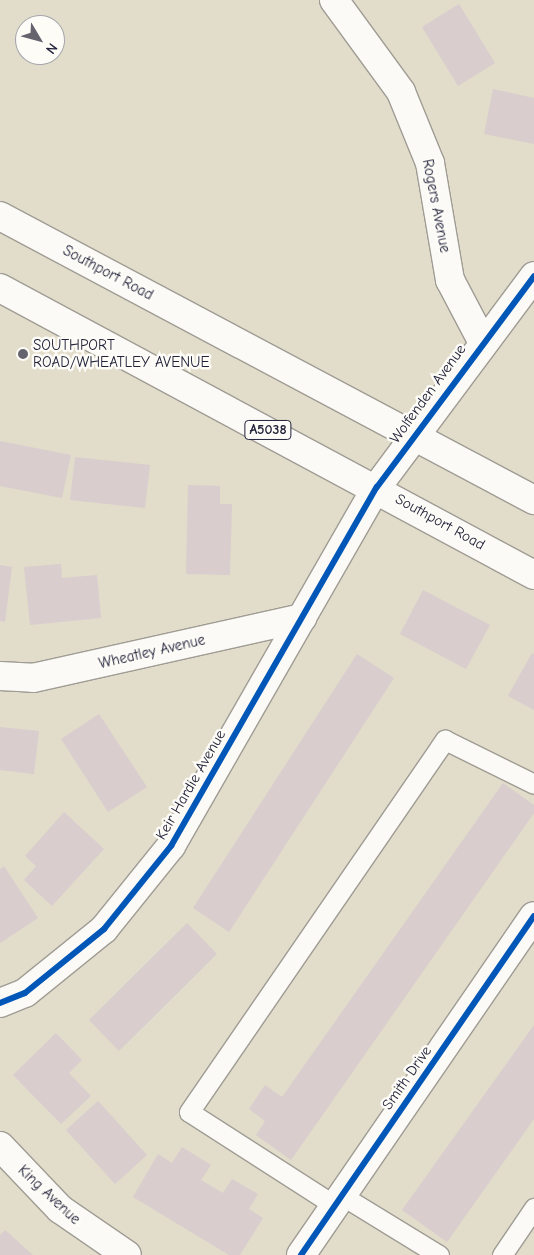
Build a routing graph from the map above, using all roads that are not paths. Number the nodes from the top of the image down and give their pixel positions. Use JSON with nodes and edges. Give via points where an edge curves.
{"nodes":[{"id":1,"x":334,"y":0,"type":"edge"},
{"id":2,"x":0,"y":216,"type":"edge"},
{"id":3,"x":534,"y":276,"type":"edge"},
{"id":4,"x":0,"y":288,"type":"edge"},
{"id":5,"x":482,"y":341,"type":"junction"},
{"id":6,"x":413,"y":435,"type":"junction"},
{"id":7,"x":377,"y":487,"type":"junction"},
{"id":8,"x":534,"y":500,"type":"edge"},
{"id":9,"x":352,"y":533,"type":"joint"},
{"id":10,"x":534,"y":575,"type":"edge"},
{"id":11,"x":302,"y":618,"type":"junction"},
{"id":12,"x":0,"y":676,"type":"edge"},
{"id":13,"x":534,"y":784,"type":"edge"},
{"id":14,"x":534,"y":916,"type":"edge"},
{"id":15,"x":0,"y":1003,"type":"edge"},
{"id":16,"x":0,"y":1146,"type":"edge"},
{"id":17,"x":338,"y":1200,"type":"junction"},
{"id":18,"x":534,"y":1208,"type":"edge"},
{"id":19,"x":118,"y":1253,"type":"edge"},
{"id":20,"x":301,"y":1255,"type":"edge"},
{"id":21,"x":439,"y":1255,"type":"edge"},
{"id":22,"x":502,"y":1255,"type":"edge"}],
"edges":[{"from":1,"to":5,"type":"street","name":"Rogers Avenue","via":[[401,92],[430,163],[450,280]]},
{"from":2,"to":6,"type":"street","name":"Southport Road"},
{"from":3,"to":5,"type":"street","name":"Wolfenden Avenue"},
{"from":4,"to":7,"type":"street","name":"Southport Road","number":"A5038"},
{"from":5,"to":6,"type":"street","name":"Wolfenden Avenue"},
{"from":6,"to":7,"type":"street","name":"Wolfenden Avenue"},
{"from":6,"to":8,"type":"street","name":"Southport Road"},
{"from":7,"to":9,"type":"street","name":"Wolfenden Avenue"},
{"from":7,"to":10,"type":"street","name":"Southport Road","number":"A5038"},
{"from":9,"to":11,"type":"street","name":"Keir Hardie Avenue"},
{"from":11,"to":12,"type":"street","name":"Wheatley Avenue","via":[[33,678]]},
{"from":11,"to":15,"type":"street","name":"Keir Hardie Avenue","via":[[171,846],[104,929],[25,992]]},
{"from":13,"to":17,"type":"lane","via":[[445,740],[189,1112]]},
{"from":14,"to":17,"type":"street","name":"Smith Drive"},
{"from":16,"to":19,"type":"street","name":"King Avenue","via":[[60,1209]]},
{"from":17,"to":20,"type":"street","name":"Smith Drive"},
{"from":17,"to":21,"type":"lane"},
{"from":18,"to":22,"type":"lane"}]}
